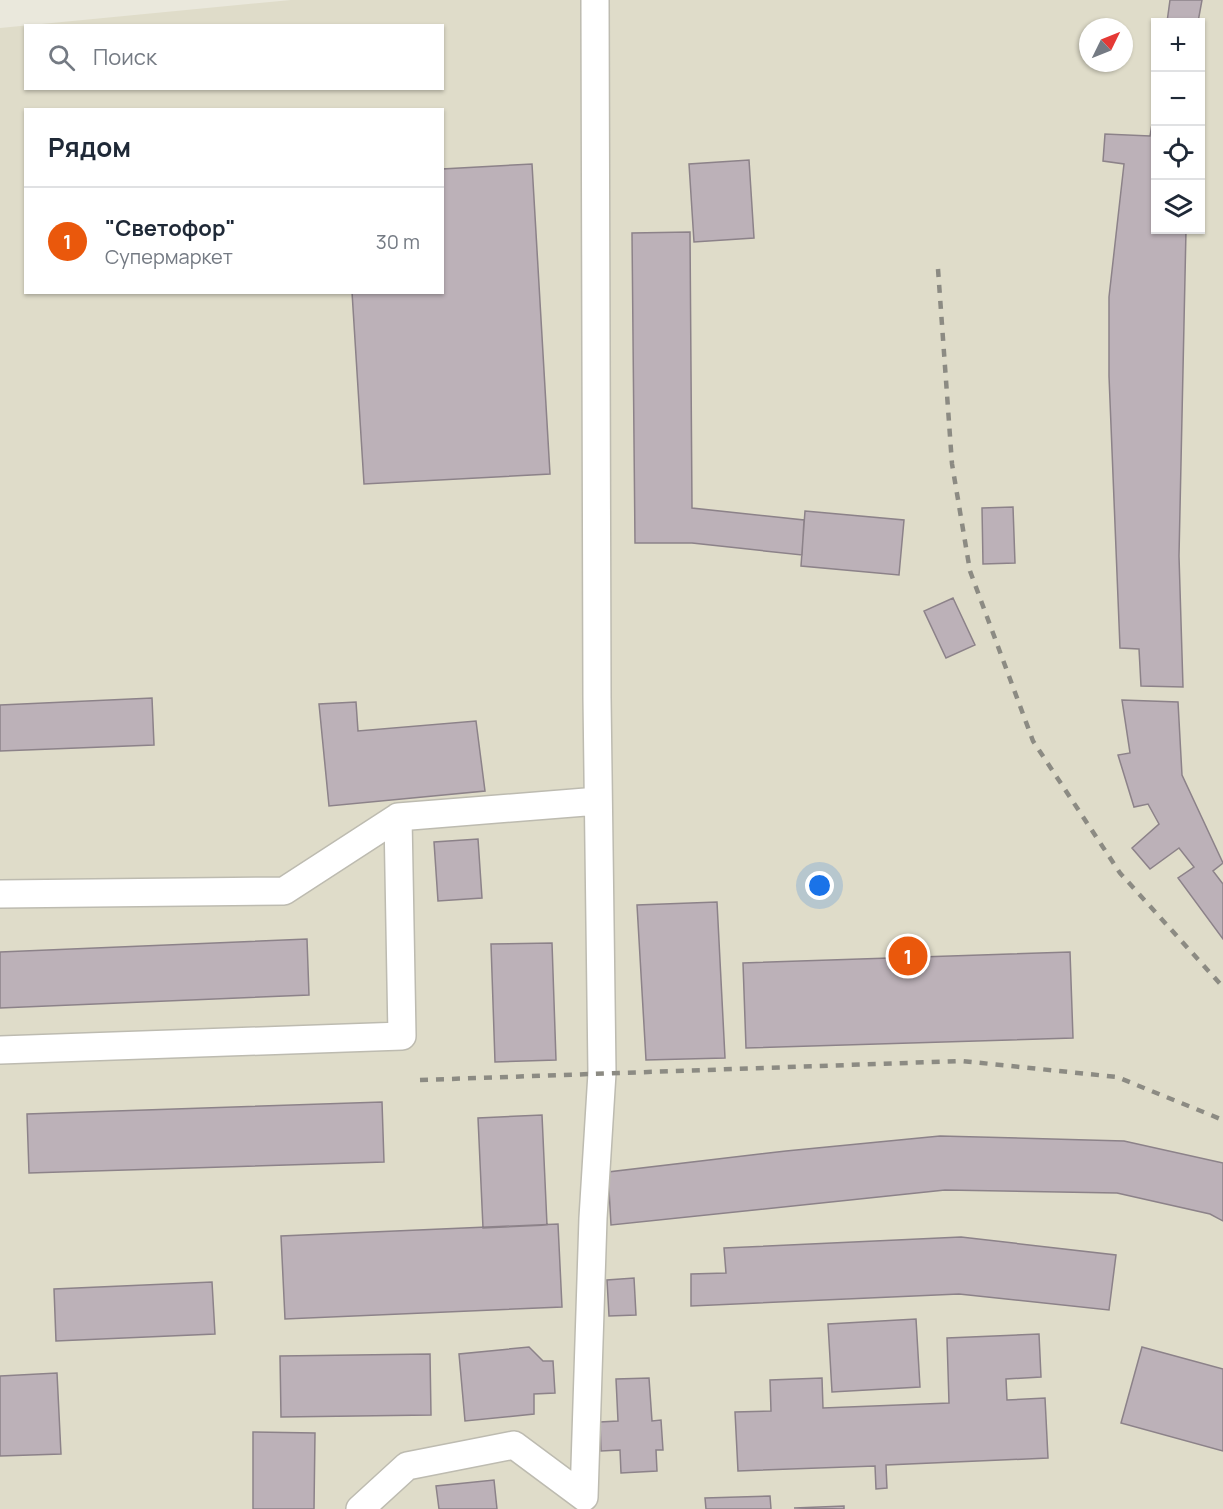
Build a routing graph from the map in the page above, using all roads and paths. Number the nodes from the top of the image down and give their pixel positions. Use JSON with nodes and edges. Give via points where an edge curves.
{"nodes":[{"id":1,"x":595,"y":0,"type":"edge"},
{"id":2,"x":598,"y":801,"type":"junction"},
{"id":3,"x":398,"y":817,"type":"junction"},
{"id":4,"x":0,"y":894,"type":"edge"},
{"id":5,"x":0,"y":1050,"type":"edge"},
{"id":6,"x":360,"y":1509,"type":"edge"}],
"edges":[{"from":1,"to":2,"type":"lane"},
{"from":2,"to":3,"type":"lane"},
{"from":2,"to":6,"type":"lane","via":[[602,1073],[592,1218],[584,1497],[514,1444],[407,1466]]},
{"from":3,"to":4,"type":"lane","via":[[284,891]]},
{"from":3,"to":5,"type":"lane","via":[[402,1036]]}]}
